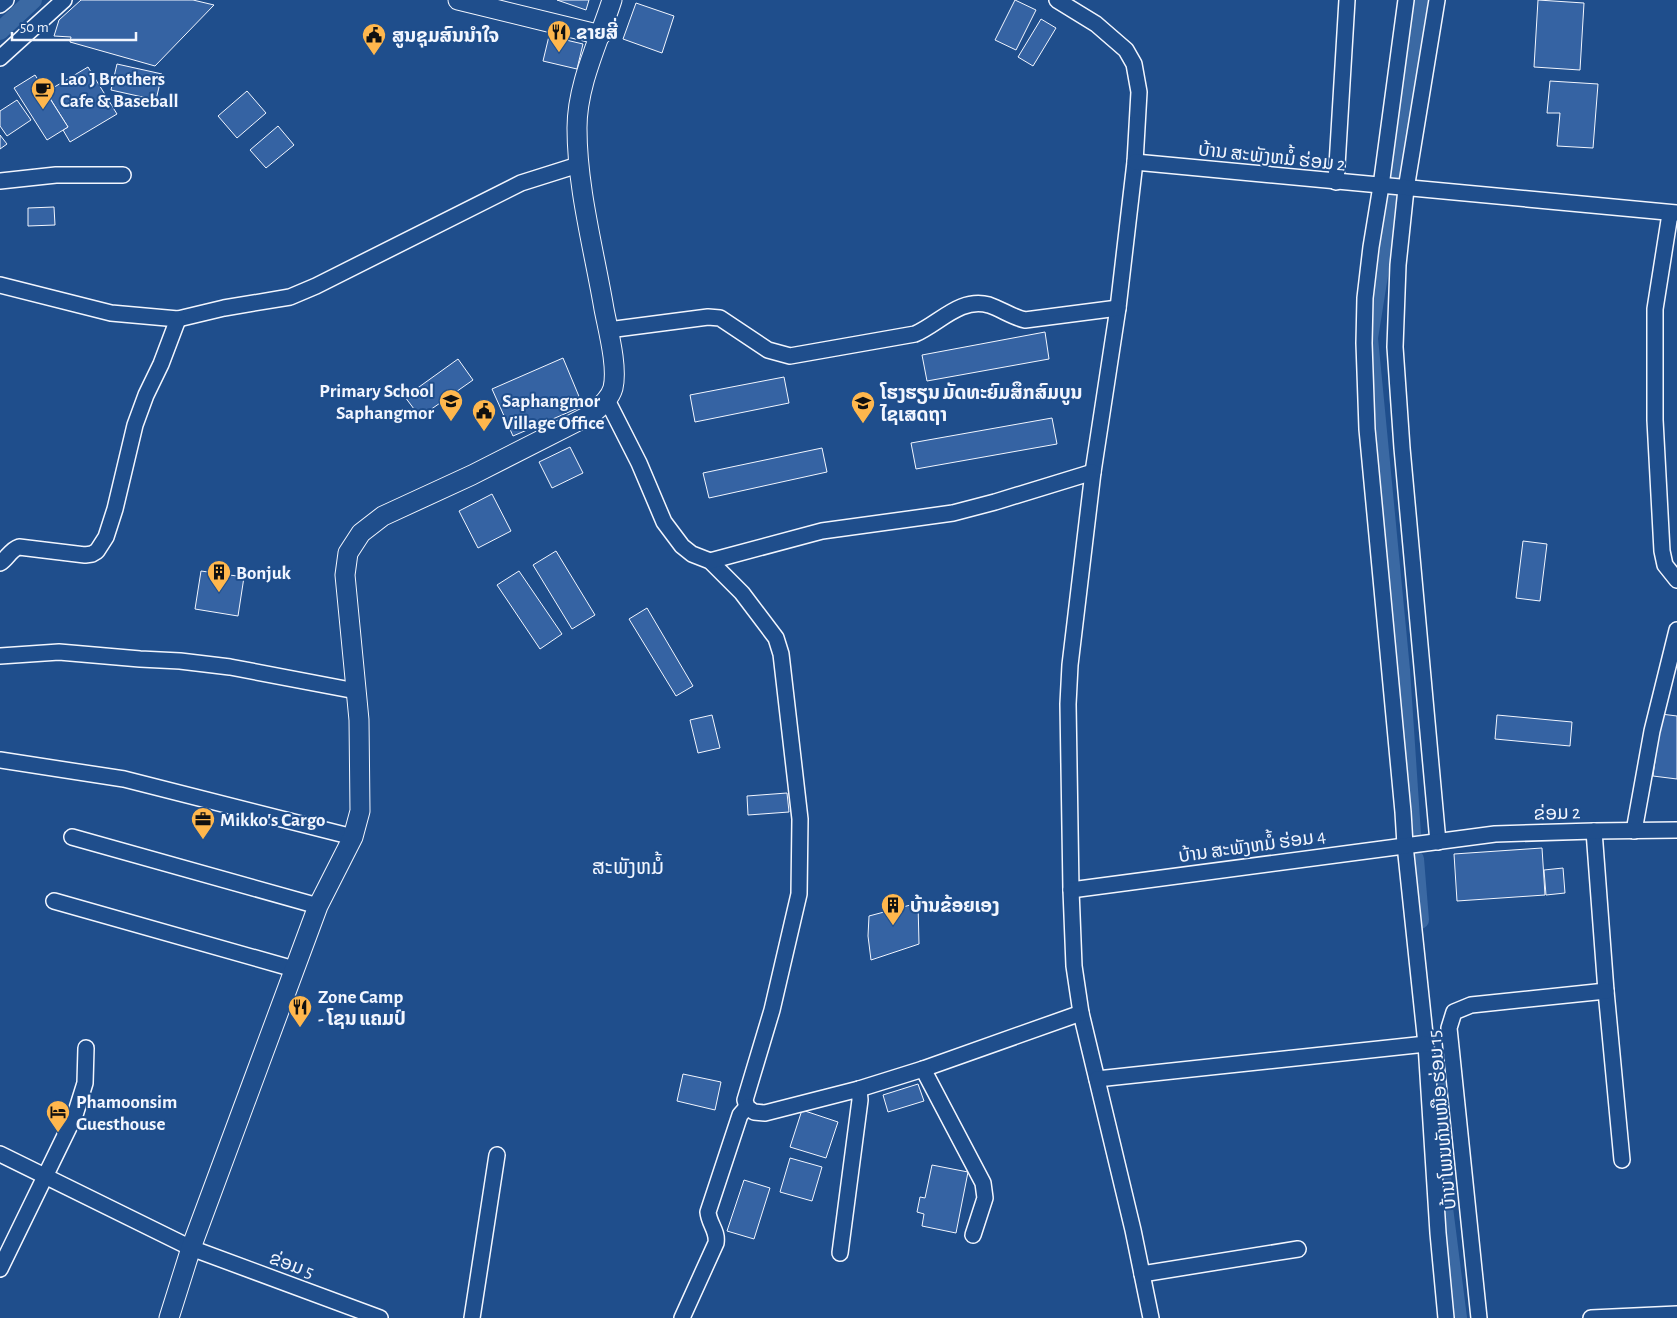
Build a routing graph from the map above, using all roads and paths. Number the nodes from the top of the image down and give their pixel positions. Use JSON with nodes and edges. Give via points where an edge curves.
{"nodes":[{"id":1,"x":6,"y":0,"type":"edge"},
{"id":2,"x":64,"y":0,"type":"edge"},
{"id":3,"x":458,"y":0,"type":"edge"},
{"id":4,"x":612,"y":0,"type":"edge"},
{"id":5,"x":1057,"y":0,"type":"edge"},
{"id":6,"x":1346,"y":0,"type":"edge"},
{"id":7,"x":1406,"y":0,"type":"edge"},
{"id":8,"x":1437,"y":0,"type":"edge"},
{"id":9,"x":0,"y":5,"type":"edge"},
{"id":10,"x":601,"y":35,"type":"junction"},
{"id":11,"x":0,"y":58,"type":"edge"},
{"id":12,"x":1135,"y":162,"type":"junction"},
{"id":13,"x":578,"y":165,"type":"junction"},
{"id":14,"x":123,"y":175,"type":"dead end"},
{"id":15,"x":0,"y":181,"type":"edge"},
{"id":16,"x":1336,"y":182,"type":"junction"},
{"id":17,"x":1381,"y":186,"type":"junction"},
{"id":18,"x":1406,"y":189,"type":"junction"},
{"id":19,"x":1673,"y":213,"type":"edge"},
{"id":20,"x":0,"y":285,"type":"edge"},
{"id":21,"x":1118,"y":308,"type":"junction"},
{"id":22,"x":178,"y":319,"type":"junction"},
{"id":23,"x":608,"y":330,"type":"junction"},
{"id":24,"x":607,"y":400,"type":"junction"},
{"id":25,"x":1092,"y":472,"type":"junction"},
{"id":26,"x":710,"y":561,"type":"junction"},
{"id":27,"x":0,"y":563,"type":"edge"},
{"id":28,"x":1677,"y":580,"type":"edge"},
{"id":29,"x":1677,"y":630,"type":"edge"},
{"id":30,"x":0,"y":656,"type":"edge"},
{"id":31,"x":356,"y":691,"type":"junction"},
{"id":32,"x":0,"y":760,"type":"edge"},
{"id":33,"x":1677,"y":830,"type":"edge"},
{"id":34,"x":1594,"y":831,"type":"junction"},
{"id":35,"x":1634,"y":831,"type":"junction"},
{"id":36,"x":72,"y":837,"type":"dead end"},
{"id":37,"x":353,"y":838,"type":"junction"},
{"id":38,"x":1438,"y":842,"type":"junction"},
{"id":39,"x":1405,"y":845,"type":"junction"},
{"id":40,"x":1071,"y":890,"type":"junction"},
{"id":41,"x":54,"y":901,"type":"dead end"},
{"id":42,"x":318,"y":906,"type":"junction"},
{"id":43,"x":294,"y":969,"type":"junction"},
{"id":44,"x":1606,"y":991,"type":"junction"},
{"id":45,"x":1082,"y":1013,"type":"junction"},
{"id":46,"x":1426,"y":1044,"type":"junction"},
{"id":47,"x":86,"y":1048,"type":"dead end"},
{"id":48,"x":922,"y":1069,"type":"junction"},
{"id":49,"x":1097,"y":1080,"type":"junction"},
{"id":50,"x":859,"y":1089,"type":"junction"},
{"id":51,"x":747,"y":1107,"type":"junction"},
{"id":52,"x":0,"y":1154,"type":"edge"},
{"id":53,"x":497,"y":1155,"type":"dead end"},
{"id":54,"x":1622,"y":1160,"type":"dead end"},
{"id":55,"x":46,"y":1178,"type":"junction"},
{"id":56,"x":973,"y":1235,"type":"dead end"},
{"id":57,"x":191,"y":1248,"type":"junction"},
{"id":58,"x":1298,"y":1249,"type":"dead end"},
{"id":59,"x":840,"y":1253,"type":"dead end"},
{"id":60,"x":0,"y":1269,"type":"edge"},
{"id":61,"x":1142,"y":1274,"type":"junction"},
{"id":62,"x":1669,"y":1315,"type":"edge"},
{"id":63,"x":169,"y":1318,"type":"edge"},
{"id":64,"x":380,"y":1318,"type":"edge"},
{"id":65,"x":472,"y":1318,"type":"edge"},
{"id":66,"x":682,"y":1318,"type":"edge"},
{"id":67,"x":1151,"y":1318,"type":"edge"},
{"id":68,"x":1446,"y":1318,"type":"edge"},
{"id":69,"x":1479,"y":1318,"type":"edge"},
{"id":70,"x":1590,"y":1318,"type":"edge"}],
"edges":[{"from":1,"to":9,"type":"street"},
{"from":2,"to":11,"type":"street"},
{"from":3,"to":10,"type":"street"},
{"from":4,"to":10,"type":"street"},
{"from":5,"to":12,"type":"street","via":[[1109,34],[1126,50],[1134,64],[1139,92]]},
{"from":6,"to":16,"type":"street"},
{"from":7,"to":17,"type":"street"},
{"from":8,"to":18,"type":"street"},
{"from":10,"to":13,"type":"street","via":[[584,81],[577,126]]},
{"from":12,"to":16,"type":"street","name":"ບ້ານ ສະພັງຫມໍ້ ຮ່ອມ 2"},
{"from":12,"to":21,"type":"street"},
{"from":13,"to":22,"type":"street","via":[[521,183],[290,297]]},
{"from":13,"to":23,"type":"street"},
{"from":14,"to":15,"type":"street","via":[[56,175]]},
{"from":16,"to":17,"type":"street","name":"ບ້ານ ສະພັງຫມໍ້ ຮ່ອມ 2"},
{"from":17,"to":18,"type":"street","name":"ບ້ານ ສະພັງຫມໍ້ ຮ່ອມ 2"},
{"from":17,"to":39,"type":"street","via":[[1365,298],[1364,353],[1367,429]]},
{"from":18,"to":19,"type":"street","name":"ບ້ານ ສະພັງຫມໍ້ ຮ່ອມ 2"},
{"from":18,"to":38,"type":"street","via":[[1398,265],[1395,347]]},
{"from":19,"to":28,"type":"street","via":[[1655,309],[1655,420],[1662,551],[1665,564]]},
{"from":20,"to":22,"type":"street","via":[[111,313]]},
{"from":21,"to":23,"type":"street","via":[[1025,320],[977,303],[962,306],[916,334],[790,356],[768,350],[720,318]]},
{"from":21,"to":25,"type":"street"},
{"from":22,"to":27,"type":"street","via":[[135,424],[115,509],[102,545],[92,554],[85,555],[18,547]]},
{"from":23,"to":24,"type":"street","via":[[615,374]]},
{"from":24,"to":26,"type":"street","via":[[664,522],[687,550]]},
{"from":24,"to":31,"type":"street","via":[[592,414],[383,516],[360,533],[348,553],[344,575]]},
{"from":25,"to":26,"type":"street","via":[[953,513],[822,531]]},
{"from":25,"to":40,"type":"street","via":[[1069,685]]},
{"from":26,"to":51,"type":"street","via":[[742,593],[776,638],[782,654],[800,819],[799,894],[772,1010],[745,1100]]},
{"from":29,"to":35,"type":"street","via":[[1652,731]]},
{"from":30,"to":31,"type":"street","via":[[59,652],[180,661]]},
{"from":31,"to":37,"type":"street","via":[[360,812]]},
{"from":32,"to":37,"type":"street","via":[[124,779]]},
{"from":33,"to":35,"type":"street","name":"ຂ່ອມ 2"},
{"from":34,"to":35,"type":"street","name":"ຂ່ອມ 2"},
{"from":34,"to":38,"type":"street","name":"ຂ່ອມ 2","via":[[1495,834]]},
{"from":34,"to":44,"type":"street"},
{"from":36,"to":42,"type":"street"},
{"from":37,"to":42,"type":"street"},
{"from":38,"to":39,"type":"street","name":"ບ້ານ ສະພັງຫມໍ້ ຮ່ອມ 4"},
{"from":39,"to":40,"type":"street","name":"ບ້ານ ສະພັງຫມໍ້ ຮ່ອມ 4"},
{"from":39,"to":46,"type":"street"},
{"from":40,"to":45,"type":"street","via":[[1074,966]]},
{"from":41,"to":43,"type":"street"},
{"from":42,"to":43,"type":"street"},
{"from":43,"to":57,"type":"street"},
{"from":44,"to":54,"type":"street"},
{"from":44,"to":69,"type":"street","name":"ບ້ານ ໂພນທັນເໜືອ ຮ່ອມ 15","via":[[1471,1005],[1454,1012],[1450,1028]]},
{"from":45,"to":48,"type":"street"},
{"from":45,"to":49,"type":"street"},
{"from":46,"to":49,"type":"street"},
{"from":46,"to":68,"type":"street"},
{"from":47,"to":55,"type":"street","via":[[81,1099]]},
{"from":48,"to":50,"type":"street"},
{"from":48,"to":56,"type":"street","via":[[983,1183],[985,1198]]},
{"from":49,"to":61,"type":"street"},
{"from":50,"to":51,"type":"street","via":[[765,1113],[754,1112]]},
{"from":50,"to":59,"type":"street"},
{"from":51,"to":66,"type":"street","via":[[740,1115],[708,1212],[717,1236],[716,1243]]},
{"from":52,"to":55,"type":"street","name":"ຂ່ອມ 5"},
{"from":53,"to":65,"type":"street"},
{"from":55,"to":57,"type":"street","name":"ຂ່ອມ 5"},
{"from":55,"to":60,"type":"street"},
{"from":57,"to":63,"type":"street"},
{"from":57,"to":64,"type":"street","name":"ຂ່ອມ 5"},
{"from":58,"to":61,"type":"street"},
{"from":61,"to":67,"type":"street"},
{"from":62,"to":70,"type":"street"}]}
